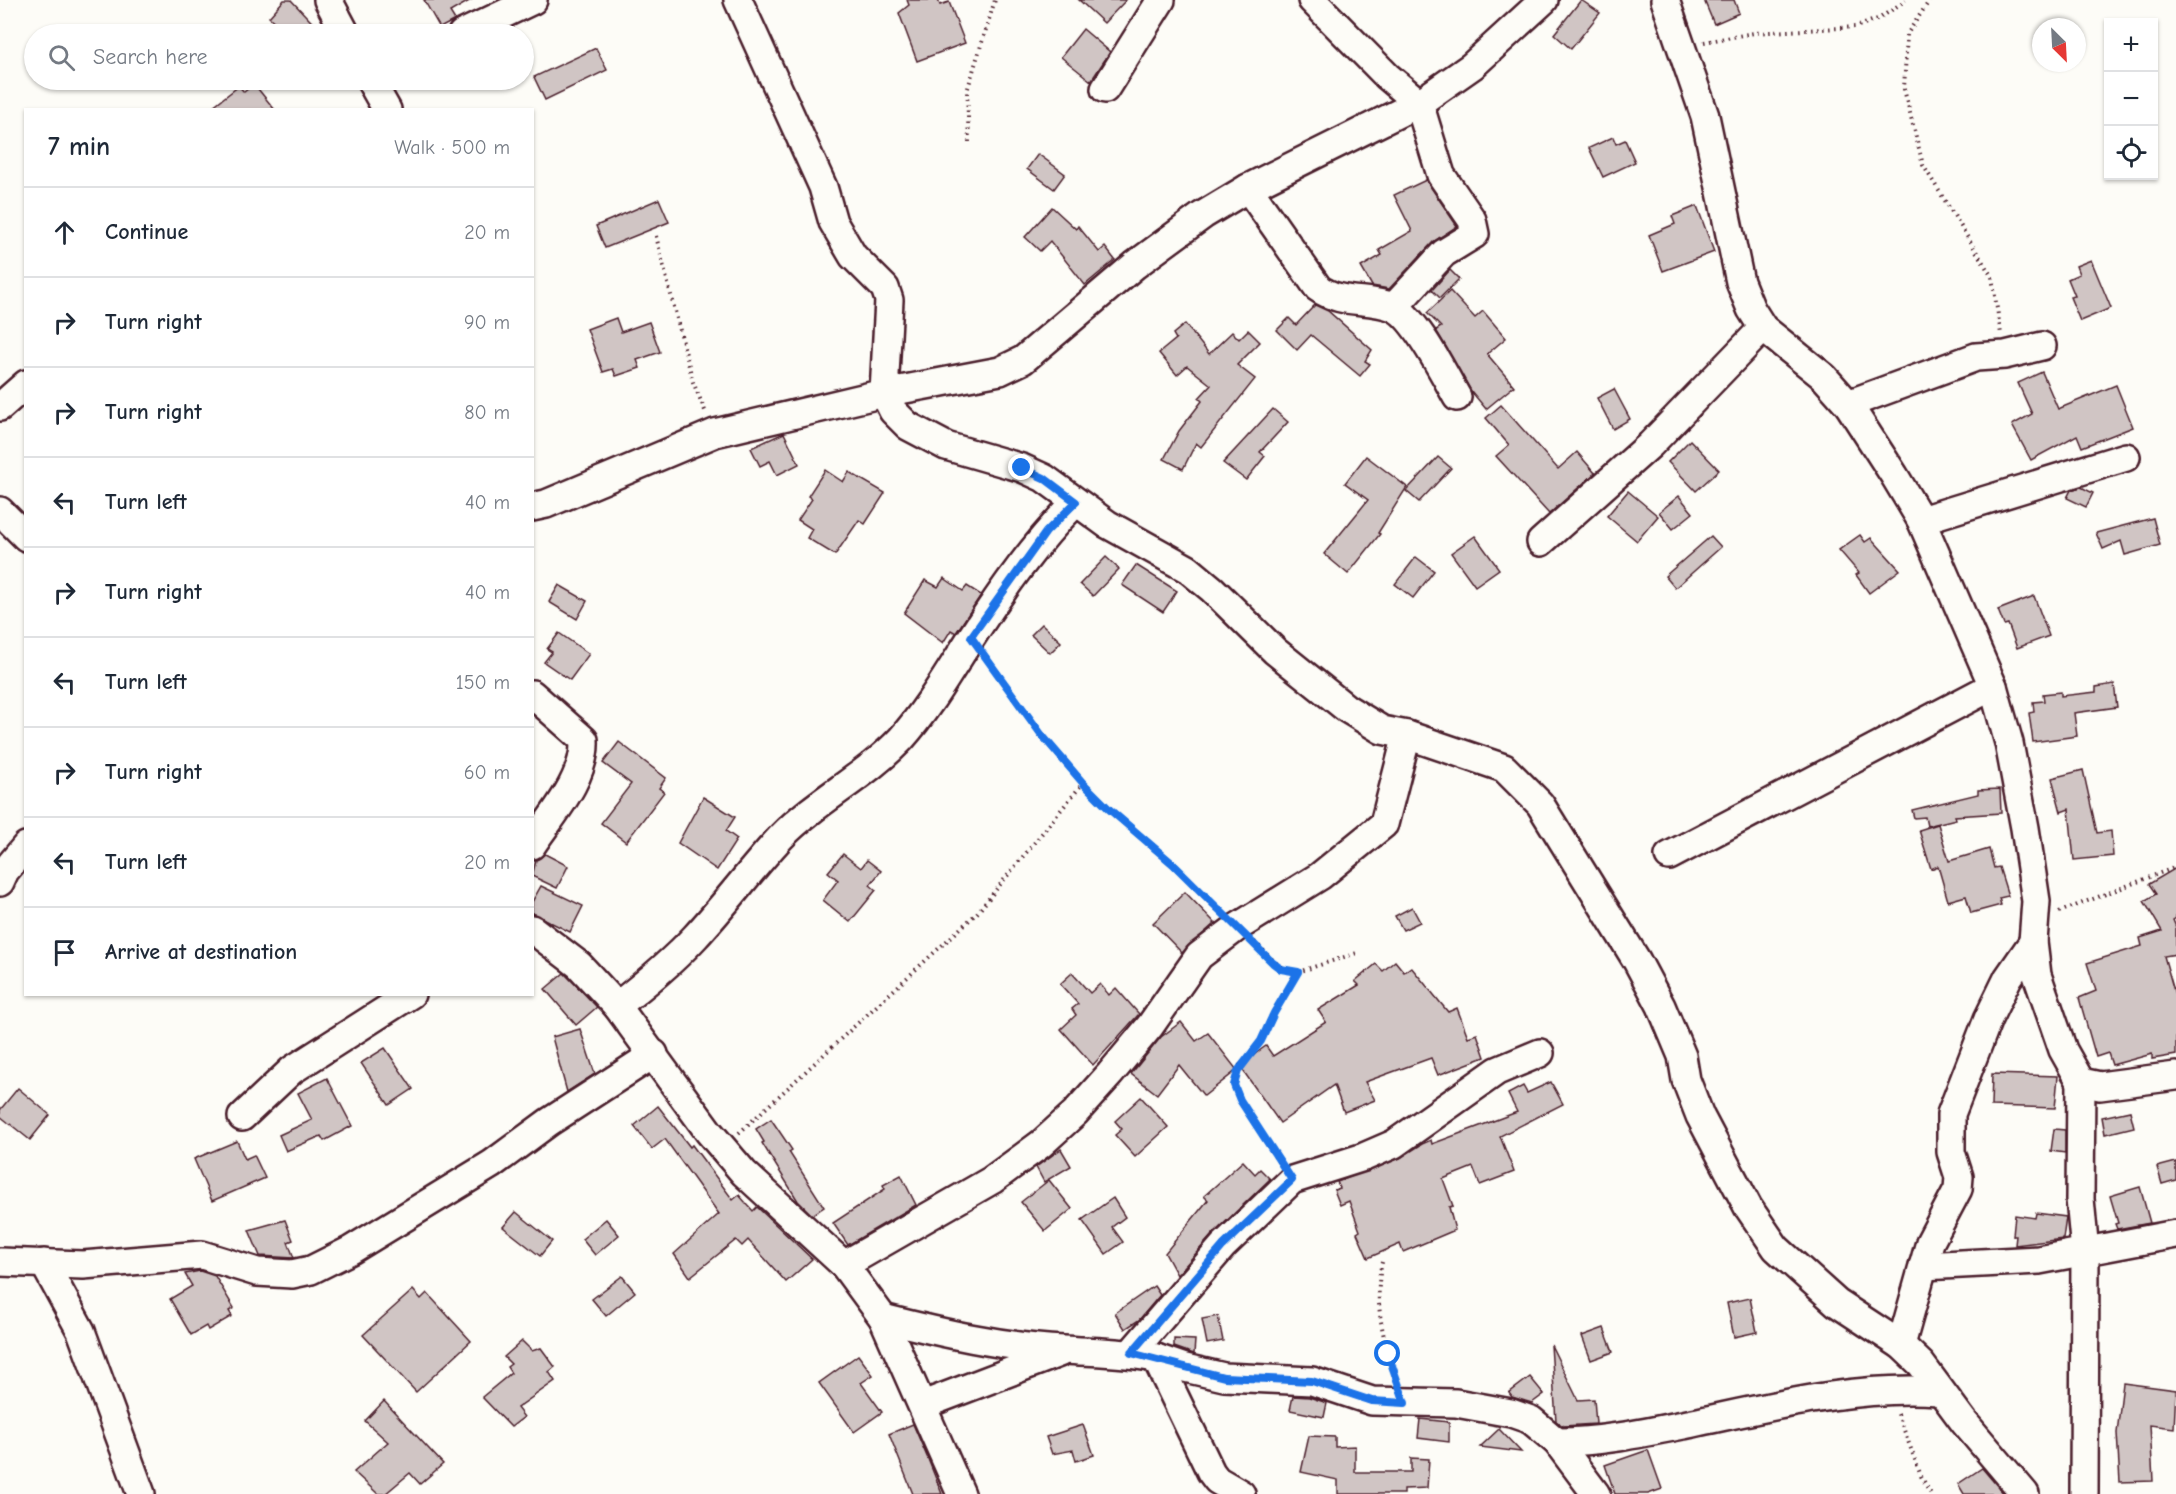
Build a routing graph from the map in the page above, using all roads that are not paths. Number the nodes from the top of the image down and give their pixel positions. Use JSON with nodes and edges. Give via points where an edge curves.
{"nodes":[{"id":1,"x":328,"y":0,"type":"edge"},
{"id":2,"x":533,"y":0,"type":"edge"},
{"id":3,"x":738,"y":0,"type":"edge"},
{"id":4,"x":1161,"y":0,"type":"edge"},
{"id":5,"x":1312,"y":0,"type":"edge"},
{"id":6,"x":1544,"y":0,"type":"edge"},
{"id":7,"x":1665,"y":0,"type":"edge"},
{"id":8,"x":341,"y":24,"type":"edge"},
{"id":9,"x":483,"y":24,"type":"edge"},
{"id":10,"x":1105,"y":89,"type":"dead end"},
{"id":11,"x":1419,"y":103,"type":"junction"},
{"id":12,"x":1248,"y":188,"type":"junction"},
{"id":13,"x":1394,"y":307,"type":"junction"},
{"id":14,"x":1763,"y":328,"type":"junction"},
{"id":15,"x":2042,"y":346,"type":"dead end"},
{"id":16,"x":24,"y":386,"type":"edge"},
{"id":17,"x":885,"y":393,"type":"junction"},
{"id":18,"x":1457,"y":397,"type":"dead end"},
{"id":19,"x":1848,"y":404,"type":"junction"},
{"id":20,"x":0,"y":407,"type":"edge"},
{"id":21,"x":2126,"y":457,"type":"dead end"},
{"id":22,"x":1076,"y":502,"type":"junction"},
{"id":23,"x":534,"y":507,"type":"edge"},
{"id":24,"x":0,"y":511,"type":"edge"},
{"id":25,"x":1921,"y":520,"type":"junction"},
{"id":26,"x":24,"y":535,"type":"edge"},
{"id":27,"x":1541,"y":542,"type":"dead end"},
{"id":28,"x":1994,"y":686,"type":"junction"},
{"id":29,"x":534,"y":696,"type":"edge"},
{"id":30,"x":1407,"y":735,"type":"junction"},
{"id":31,"x":534,"y":842,"type":"edge"},
{"id":32,"x":24,"y":848,"type":"edge"},
{"id":33,"x":1669,"y":856,"type":"dead end"},
{"id":34,"x":0,"y":882,"type":"edge"},
{"id":35,"x":534,"y":931,"type":"edge"},
{"id":36,"x":2034,"y":935,"type":"junction"},
{"id":37,"x":408,"y":996,"type":"edge"},
{"id":38,"x":617,"y":1006,"type":"junction"},
{"id":39,"x":1540,"y":1053,"type":"dead end"},
{"id":40,"x":654,"y":1054,"type":"junction"},
{"id":41,"x":2176,"y":1076,"type":"edge"},
{"id":42,"x":2081,"y":1082,"type":"junction"},
{"id":43,"x":242,"y":1117,"type":"dead end"},
{"id":44,"x":2176,"y":1234,"type":"edge"},
{"id":45,"x":2085,"y":1252,"type":"junction"},
{"id":46,"x":0,"y":1263,"type":"edge"},
{"id":47,"x":44,"y":1263,"type":"junction"},
{"id":48,"x":844,"y":1265,"type":"junction"},
{"id":49,"x":1923,"y":1266,"type":"junction"},
{"id":50,"x":883,"y":1318,"type":"junction"},
{"id":51,"x":1901,"y":1345,"type":"junction"},
{"id":52,"x":1064,"y":1351,"type":"junction"},
{"id":53,"x":1143,"y":1355,"type":"junction"},
{"id":54,"x":1939,"y":1391,"type":"junction"},
{"id":55,"x":923,"y":1405,"type":"junction"},
{"id":56,"x":1557,"y":1442,"type":"junction"},
{"id":57,"x":141,"y":1494,"type":"edge"},
{"id":58,"x":961,"y":1494,"type":"edge"},
{"id":59,"x":1241,"y":1494,"type":"edge"},
{"id":60,"x":1596,"y":1494,"type":"edge"},
{"id":61,"x":2025,"y":1494,"type":"edge"},
{"id":62,"x":2084,"y":1494,"type":"edge"}],
"edges":[{"from":1,"to":8,"type":"street"},
{"from":2,"to":9,"type":"street"},
{"from":3,"to":17,"type":"street","via":[[823,187],[833,222],[853,256],[885,288],[889,300]]},
{"from":4,"to":10,"type":"street"},
{"from":5,"to":11,"type":"street"},
{"from":6,"to":11,"type":"street","via":[[1472,66]]},
{"from":7,"to":14,"type":"street","via":[[1705,116],[1740,282]]},
{"from":11,"to":12,"type":"street"},
{"from":11,"to":13,"type":"street","via":[[1441,175],[1472,220],[1475,234],[1444,253]]},
{"from":12,"to":13,"type":"street","via":[[1318,288],[1330,297]]},
{"from":12,"to":17,"type":"street","via":[[1203,215],[1136,265],[1023,360],[1000,371]]},
{"from":13,"to":18,"type":"street","via":[[1424,338]]},
{"from":14,"to":19,"type":"street","via":[[1824,377]]},
{"from":14,"to":27,"type":"street","via":[[1650,445]]},
{"from":15,"to":19,"type":"street","via":[[1976,357]]},
{"from":16,"to":20,"type":"street"},
{"from":17,"to":22,"type":"street","via":[[893,411],[908,426],[946,446],[1022,468],[1044,478]]},
{"from":17,"to":23,"type":"street","via":[[715,433]]},
{"from":19,"to":25,"type":"street"},
{"from":21,"to":25,"type":"street"},
{"from":22,"to":30,"type":"street","via":[[1132,539],[1188,569],[1275,651],[1346,708],[1382,730]]},
{"from":22,"to":38,"type":"street","via":[[1046,532],[901,738],[869,768],[807,812],[662,971]]},
{"from":24,"to":26,"type":"street"},
{"from":25,"to":28,"type":"street"},
{"from":28,"to":33,"type":"street"},
{"from":28,"to":36,"type":"street","via":[[2025,828],[2036,901]]},
{"from":29,"to":31,"type":"street","via":[[584,740],[585,754],[577,775]]},
{"from":30,"to":48,"type":"street","via":[[1384,824],[1320,876],[1199,956],[1150,1026],[1110,1074],[1041,1143],[992,1180]]},
{"from":30,"to":51,"type":"street","via":[[1504,768],[1540,804],[1656,997],[1682,1056],[1686,1080],[1700,1116],[1748,1207],[1776,1248],[1828,1295]]},
{"from":32,"to":34,"type":"street"},
{"from":35,"to":38,"type":"street","via":[[579,965]]},
{"from":36,"to":42,"type":"street","via":[[2037,975],[2049,1014]]},
{"from":36,"to":49,"type":"street","via":[[2003,988],[1951,1114],[1951,1152],[1959,1178],[1958,1189],[1938,1223]]},
{"from":37,"to":43,"type":"street","via":[[292,1070]]},
{"from":38,"to":40,"type":"street"},
{"from":39,"to":53,"type":"street","via":[[1497,1071],[1394,1144],[1292,1180],[1223,1246]]},
{"from":40,"to":47,"type":"street","via":[[492,1164],[322,1267],[276,1274],[202,1255],[83,1265]]},
{"from":40,"to":48,"type":"street","via":[[723,1148],[764,1193]]},
{"from":41,"to":42,"type":"street","via":[[2100,1086]]},
{"from":42,"to":45,"type":"street","via":[[2080,1199]]},
{"from":44,"to":45,"type":"street"},
{"from":45,"to":49,"type":"street","via":[[1988,1264]]},
{"from":45,"to":62,"type":"street"},
{"from":46,"to":47,"type":"street"},
{"from":47,"to":57,"type":"street","via":[[81,1331]]},
{"from":48,"to":50,"type":"street"},
{"from":49,"to":51,"type":"street"},
{"from":50,"to":52,"type":"street","via":[[990,1342]]},
{"from":50,"to":55,"type":"street"},
{"from":51,"to":54,"type":"street","via":[[1921,1364]]},
{"from":52,"to":53,"type":"street"},
{"from":52,"to":55,"type":"street"},
{"from":53,"to":56,"type":"street","via":[[1224,1377],[1312,1381],[1372,1401],[1456,1403],[1512,1413],[1531,1420]]},
{"from":53,"to":59,"type":"street","via":[[1211,1472]]},
{"from":54,"to":56,"type":"street","via":[[1903,1389],[1819,1398],[1645,1433]]},
{"from":54,"to":61,"type":"street"},
{"from":55,"to":58,"type":"street"},
{"from":56,"to":60,"type":"street"}]}
